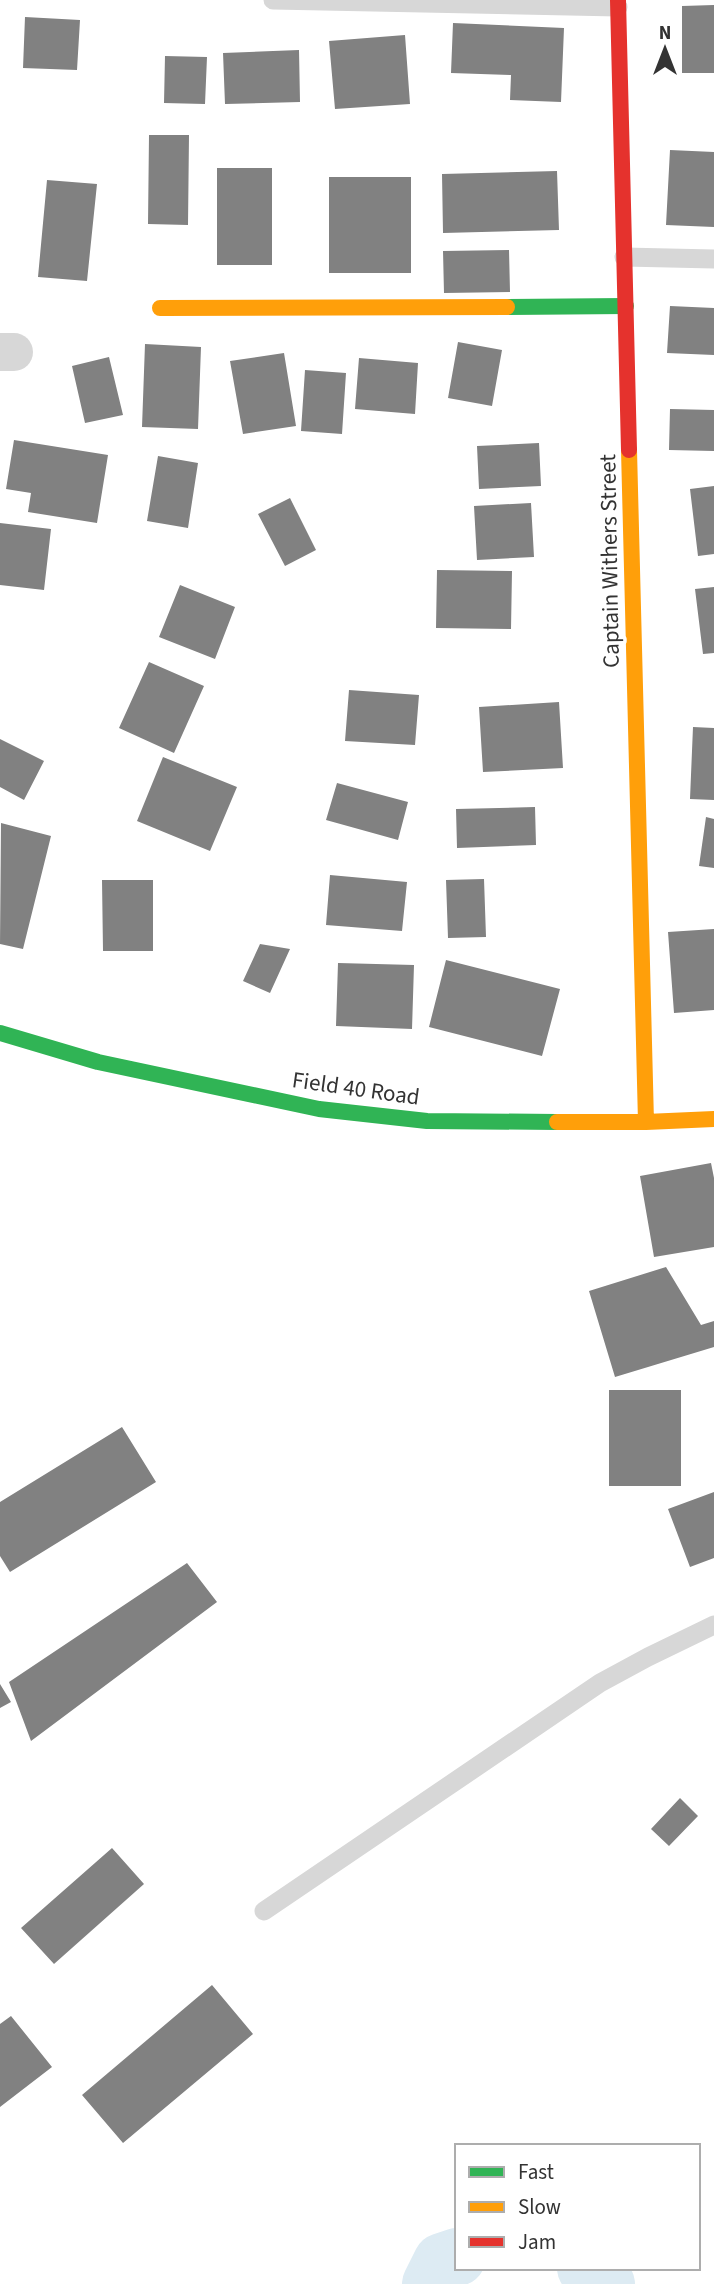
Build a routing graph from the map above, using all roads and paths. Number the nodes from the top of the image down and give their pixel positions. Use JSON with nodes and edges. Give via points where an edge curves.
{"nodes":[{"id":1,"x":273,"y":0,"type":"edge"},
{"id":2,"x":618,"y":4,"type":"edge"},
{"id":3,"x":624,"y":257,"type":"junction"},
{"id":4,"x":714,"y":259,"type":"edge"},
{"id":5,"x":626,"y":306,"type":"junction"},
{"id":6,"x":160,"y":308,"type":"dead end"},
{"id":7,"x":0,"y":1033,"type":"edge"},
{"id":8,"x":714,"y":1119,"type":"edge"},
{"id":9,"x":646,"y":1122,"type":"junction"},
{"id":10,"x":714,"y":1625,"type":"edge"},
{"id":11,"x":264,"y":1911,"type":"dead end"}],
"edges":[{"from":1,"to":2,"type":"lane"},
{"from":2,"to":3,"type":"street","name":"Captain Withers Street"},
{"from":3,"to":4,"type":"lane"},
{"from":3,"to":5,"type":"street","name":"Captain Withers Street"},
{"from":5,"to":6,"type":"street"},
{"from":5,"to":9,"type":"street","name":"Captain Withers Street"},
{"from":7,"to":9,"type":"street","name":"Field 40 Road","via":[[98,1062],[320,1109],[427,1121]]},
{"from":8,"to":9,"type":"street","name":"Field 40 Road"},
{"from":10,"to":11,"type":"lane","via":[[600,1683]]}]}
